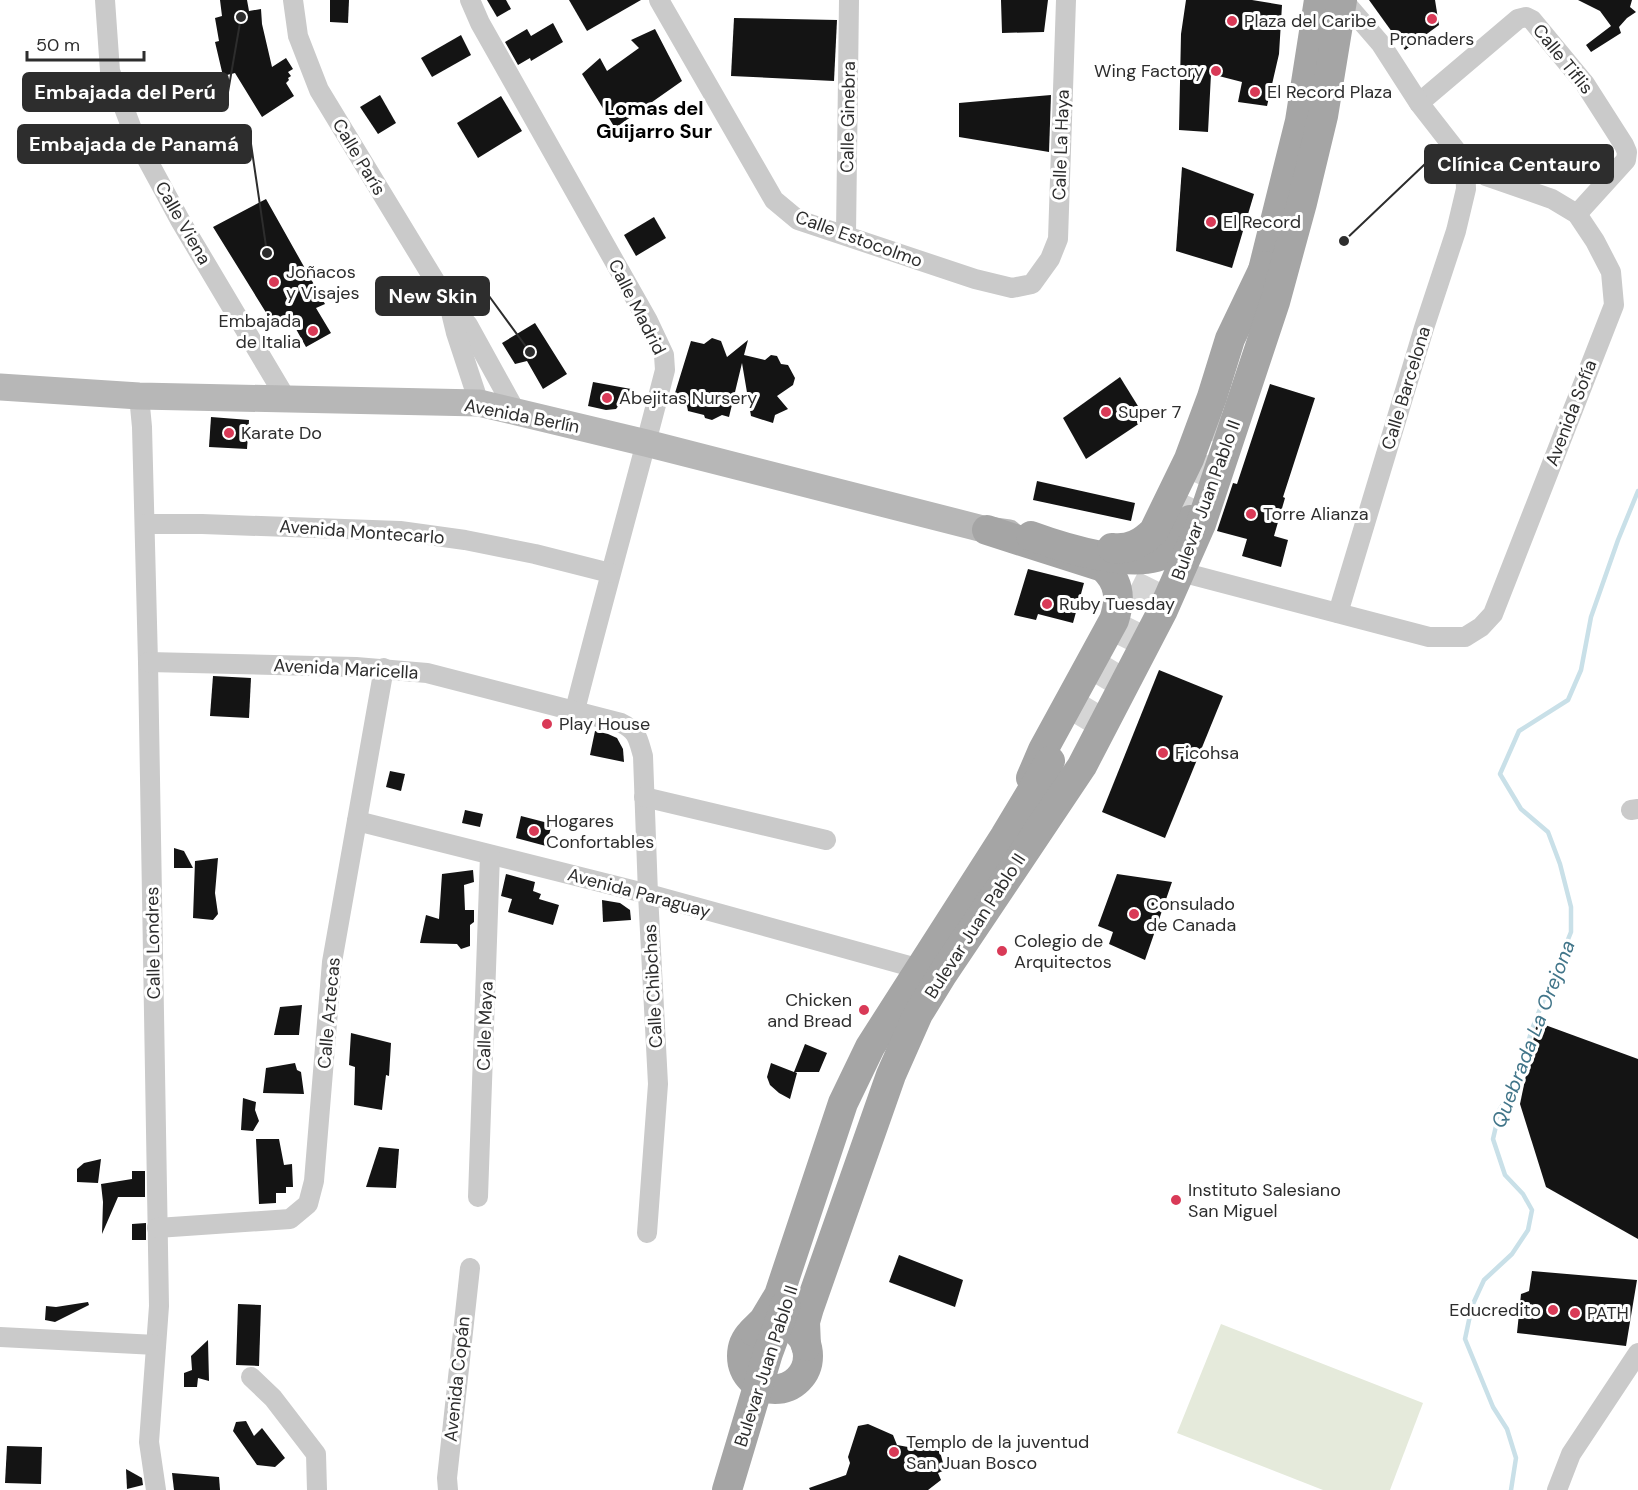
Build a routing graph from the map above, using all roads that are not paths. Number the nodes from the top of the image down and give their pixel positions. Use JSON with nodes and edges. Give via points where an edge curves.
{"nodes":[{"id":1,"x":105,"y":0,"type":"edge"},
{"id":2,"x":293,"y":0,"type":"edge"},
{"id":3,"x":470,"y":0,"type":"edge"},
{"id":4,"x":659,"y":0,"type":"edge"},
{"id":5,"x":849,"y":0,"type":"edge"},
{"id":6,"x":1066,"y":0,"type":"edge"},
{"id":7,"x":1329,"y":1,"type":"edge"},
{"id":8,"x":1419,"y":103,"type":"junction"},
{"id":9,"x":1465,"y":162,"type":"junction"},
{"id":10,"x":1302,"y":203,"type":"junction"},
{"id":11,"x":1577,"y":214,"type":"junction"},
{"id":12,"x":846,"y":234,"type":"junction"},
{"id":13,"x":1264,"y":266,"type":"junction"},
{"id":14,"x":1032,"y":284,"type":"joint"},
{"id":15,"x":449,"y":304,"type":"junction"},
{"id":16,"x":1240,"y":345,"type":"dead end"},
{"id":17,"x":0,"y":387,"type":"edge"},
{"id":18,"x":139,"y":396,"type":"junction"},
{"id":19,"x":287,"y":400,"type":"junction"},
{"id":20,"x":479,"y":403,"type":"junction"},
{"id":21,"x":516,"y":412,"type":"junction"},
{"id":22,"x":646,"y":443,"type":"junction"},
{"id":23,"x":145,"y":524,"type":"junction"},
{"id":24,"x":987,"y":530,"type":"junction"},
{"id":25,"x":1032,"y":536,"type":"junction"},
{"id":26,"x":1181,"y":572,"type":"junction"},
{"id":27,"x":610,"y":573,"type":"junction"},
{"id":28,"x":1338,"y":613,"type":"junction"},
{"id":29,"x":148,"y":662,"type":"junction"},
{"id":30,"x":384,"y":668,"type":"junction"},
{"id":31,"x":575,"y":710,"type":"junction"},
{"id":32,"x":1050,"y":761,"type":"dead end"},
{"id":33,"x":644,"y":797,"type":"junction"},
{"id":34,"x":1020,"y":812,"type":"junction"},
{"id":35,"x":357,"y":821,"type":"junction"},
{"id":36,"x":825,"y":840,"type":"dead end"},
{"id":37,"x":490,"y":855,"type":"junction"},
{"id":38,"x":648,"y":894,"type":"junction"},
{"id":39,"x":920,"y":969,"type":"junction"},
{"id":40,"x":906,"y":1012,"type":"junction"},
{"id":41,"x":478,"y":1197,"type":"dead end"},
{"id":42,"x":157,"y":1228,"type":"junction"},
{"id":43,"x":647,"y":1233,"type":"dead end"},
{"id":44,"x":470,"y":1268,"type":"dead end"},
{"id":45,"x":753,"y":1331,"type":"junction"},
{"id":46,"x":0,"y":1337,"type":"edge"},
{"id":47,"x":156,"y":1345,"type":"junction"},
{"id":48,"x":806,"y":1346,"type":"junction"},
{"id":49,"x":1638,"y":1353,"type":"edge"},
{"id":50,"x":742,"y":1362,"type":"junction"},
{"id":51,"x":251,"y":1377,"type":"dead end"},
{"id":52,"x":793,"y":1383,"type":"junction"},
{"id":53,"x":156,"y":1490,"type":"edge"},
{"id":54,"x":316,"y":1490,"type":"edge"},
{"id":55,"x":448,"y":1490,"type":"edge"},
{"id":56,"x":715,"y":1490,"type":"edge"},
{"id":57,"x":727,"y":1490,"type":"edge"},
{"id":58,"x":749,"y":1490,"type":"edge"},
{"id":59,"x":1557,"y":1490,"type":"edge"}],
"edges":[{"from":1,"to":19,"type":"street","name":"Calle Viena","via":[[110,71],[135,137]]},
{"from":2,"to":15,"type":"street","name":"Calle París","via":[[298,36],[319,90]]},
{"from":3,"to":22,"type":"street","name":"Calle Madrid","via":[[664,355],[665,370]]},
{"from":4,"to":12,"type":"street","name":"Calle Estocolmo","via":[[774,200],[798,220]]},
{"from":5,"to":12,"type":"street","name":"Calle Ginebra"},
{"from":6,"to":14,"type":"street","name":"Calle La Haya","via":[[1058,239],[1050,259]]},
{"from":7,"to":8,"type":"street","name":"Avenida Sofía","via":[[1381,44]]},
{"from":7,"to":10,"type":"main road","name":"Bulevar Juan Pablo II","via":[[1323,116]]},
{"from":7,"to":13,"type":"main road"},
{"from":8,"to":9,"type":"street","name":"Avenida Sofía"},
{"from":8,"to":11,"type":"street","name":"Calle Tiflis","via":[[1518,19],[1532,20],[1586,84],[1627,152],[1626,160]]},
{"from":9,"to":11,"type":"street","name":"Avenida Sofía","via":[[1486,176],[1552,199]]},
{"from":9,"to":28,"type":"street","name":"Calle Barcelona","via":[[1466,189],[1456,231]]},
{"from":10,"to":25,"type":"main road","via":[[1200,501],[1186,530],[1167,552],[1133,561]]},
{"from":10,"to":26,"type":"main road","name":"Bulevar Juan Pablo II","via":[[1275,302],[1201,524]]},
{"from":11,"to":28,"type":"street","name":"Avenida Sofía","via":[[1611,272],[1614,305],[1493,614],[1465,637],[1429,637]]},
{"from":12,"to":14,"type":"street","name":"Calle Estocolmo","via":[[975,279],[1012,288]]},
{"from":13,"to":16,"type":"main road"},
{"from":13,"to":25,"type":"main road","via":[[1230,339],[1196,442],[1154,531],[1146,540],[1118,549]]},
{"from":15,"to":20,"type":"street","name":"Calle París"},
{"from":15,"to":21,"type":"street","name":"Calle París","via":[[468,325]]},
{"from":17,"to":18,"type":"street","name":"Avenida Berlín"},
{"from":18,"to":19,"type":"street","name":"Avenida Berlín"},
{"from":18,"to":23,"type":"street","name":"Calle Londres"},
{"from":19,"to":20,"type":"street","name":"Avenida Berlín"},
{"from":20,"to":21,"type":"street","name":"Avenida Berlín"},
{"from":21,"to":22,"type":"street","name":"Avenida Berlín"},
{"from":22,"to":24,"type":"street","name":"Avenida Berlín"},
{"from":22,"to":27,"type":"street","name":"Calle Madrid"},
{"from":23,"to":27,"type":"street","name":"Avenida Montecarlo","via":[[400,531],[535,554]]},
{"from":23,"to":29,"type":"street","name":"Calle Londres"},
{"from":24,"to":25,"type":"street","name":"Avenida Berlín"},
{"from":24,"to":34,"type":"main road","via":[[1103,567],[1112,575],[1118,591],[1119,606],[1114,620],[1043,750]]},
{"from":26,"to":28,"type":"street","name":"Avenida Sofía"},
{"from":26,"to":40,"type":"main road","name":"Bulevar Juan Pablo II","via":[[1082,766],[942,975]]},
{"from":27,"to":31,"type":"street","name":"Calle Madrid"},
{"from":29,"to":30,"type":"street","name":"Avenida Maricella"},
{"from":29,"to":42,"type":"street","name":"Calle Londres"},
{"from":30,"to":31,"type":"street","name":"Avenida Maricella","via":[[427,673]]},
{"from":30,"to":35,"type":"street","name":"Calle Aztecas"},
{"from":31,"to":33,"type":"street","name":"Calle Chibchas","via":[[621,723],[637,735],[643,756]]},
{"from":32,"to":34,"type":"main road","name":"Bulevar Juan Pablo II"},
{"from":33,"to":36,"type":"street"},
{"from":33,"to":38,"type":"street","name":"Calle Chibchas"},
{"from":34,"to":39,"type":"main road","name":"Bulevar Juan Pablo II"},
{"from":35,"to":37,"type":"street","name":"Avenida Paraguay"},
{"from":35,"to":42,"type":"street","name":"Calle Aztecas","via":[[332,962],[315,1181],[308,1204],[290,1219]]},
{"from":37,"to":38,"type":"street","name":"Avenida Paraguay"},
{"from":37,"to":41,"type":"street","name":"Calle Maya"},
{"from":38,"to":39,"type":"street","name":"Avenida Paraguay"},
{"from":38,"to":43,"type":"street","name":"Calle Chibchas","via":[[658,1084]]},
{"from":39,"to":40,"type":"main road","name":"Bulevar Juan Pablo II"},
{"from":40,"to":45,"type":"main road","name":"Bulevar Juan Pablo II","via":[[870,1047],[843,1103],[778,1295]]},
{"from":40,"to":48,"type":"main road","name":"Bulevar Juan Pablo II","via":[[891,1075],[809,1308]]},
{"from":40,"to":57,"type":"main road","name":"Bulevar Juan Pablo II","via":[[887,1057],[855,1114],[768,1353]]},
{"from":42,"to":47,"type":"street","name":"Calle Londres"},
{"from":44,"to":55,"type":"street","name":"Avenida Copán"},
{"from":45,"to":48,"type":"main road","via":[[763,1325],[785,1324],[794,1329]]},
{"from":45,"to":50,"type":"main road","via":[[742,1351]]},
{"from":46,"to":47,"type":"street"},
{"from":47,"to":53,"type":"street","name":"Calle Londres","via":[[149,1442]]},
{"from":48,"to":52,"type":"main road","via":[[806,1367]]},
{"from":49,"to":59,"type":"street","via":[[1571,1454]]},
{"from":50,"to":52,"type":"main road","via":[[753,1381],[763,1387],[783,1388]]},
{"from":50,"to":56,"type":"main road","name":"Bulevar Juan Pablo II","via":[[742,1401]]},
{"from":51,"to":54,"type":"street","via":[[273,1398],[316,1454]]},
{"from":52,"to":58,"type":"main road","name":"Bulevar Juan Pablo II","via":[[773,1409]]}]}
